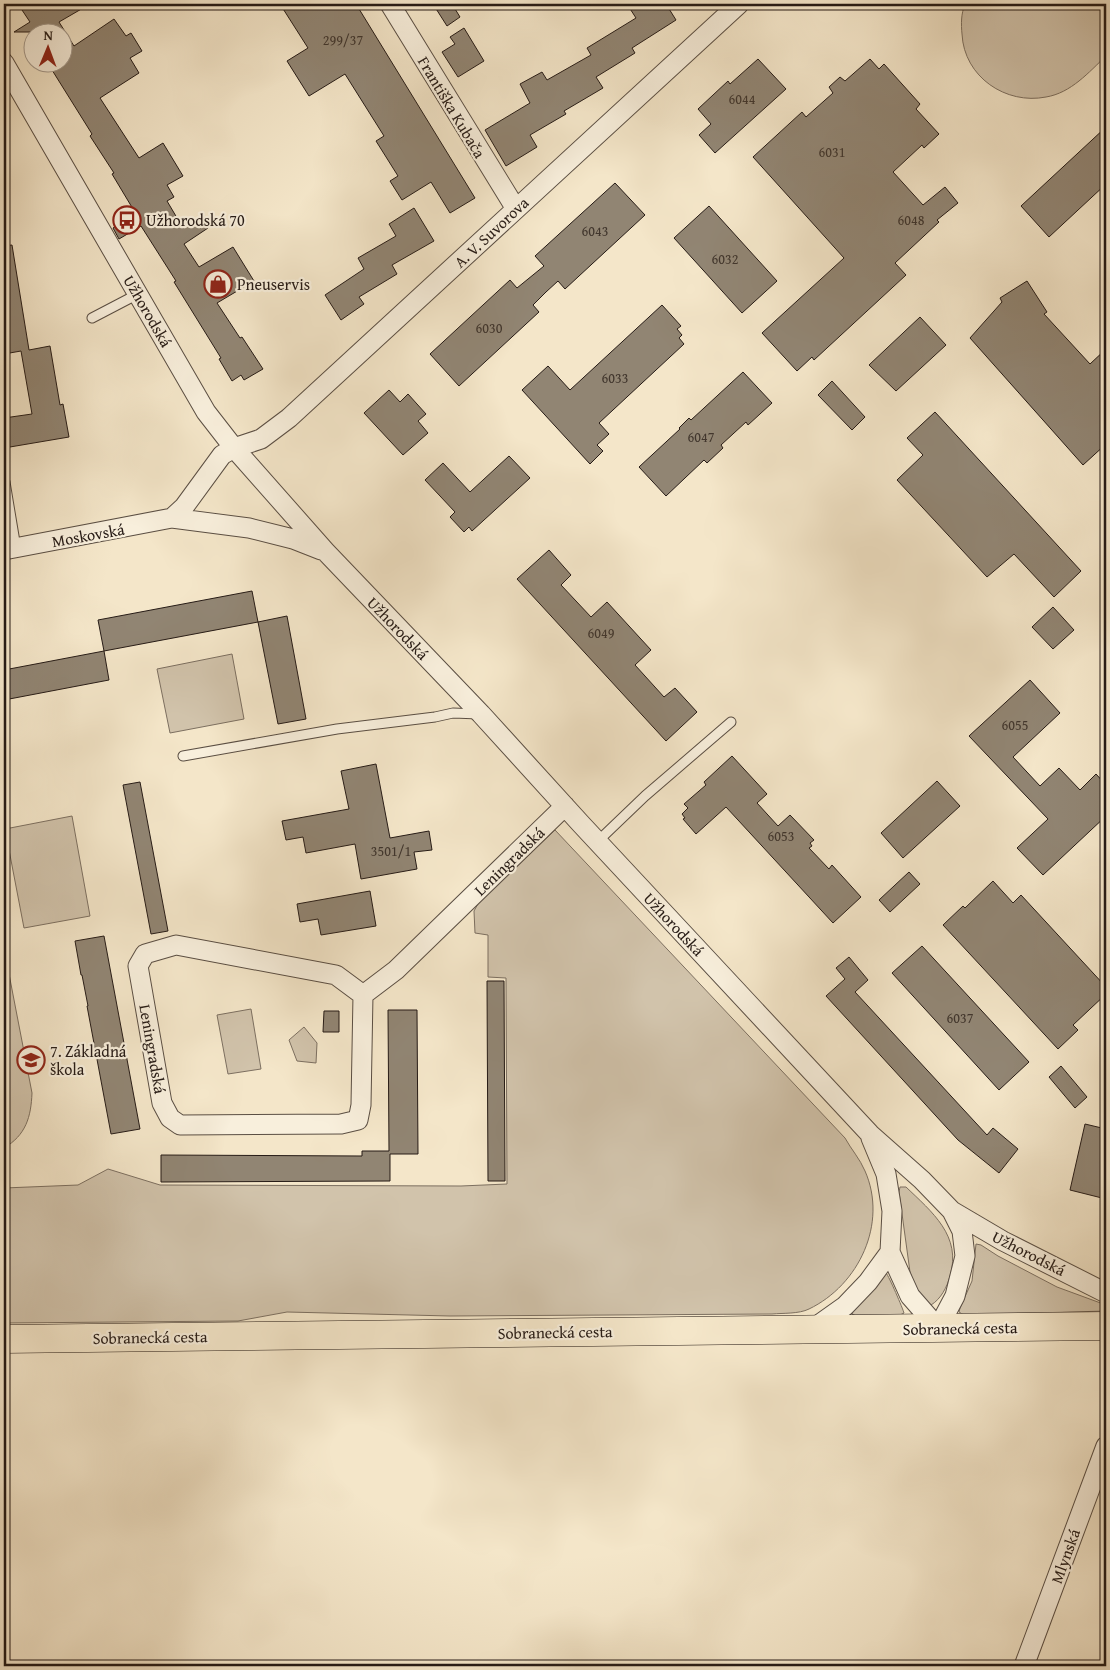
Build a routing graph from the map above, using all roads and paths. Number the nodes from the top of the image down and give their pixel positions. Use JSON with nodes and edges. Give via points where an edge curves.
{"nodes":[{"id":1,"x":390,"y":4,"type":"edge"},
{"id":2,"x":739,"y":4,"type":"edge"},
{"id":3,"x":4,"y":63,"type":"edge"},
{"id":4,"x":516,"y":209,"type":"junction"},
{"id":5,"x":139,"y":294,"type":"junction"},
{"id":6,"x":92,"y":318,"type":"dead end"},
{"id":7,"x":234,"y":448,"type":"junction"},
{"id":8,"x":5,"y":482,"type":"edge"},
{"id":9,"x":172,"y":518,"type":"junction"},
{"id":10,"x":10,"y":549,"type":"edge"},
{"id":11,"x":325,"y":551,"type":"junction"},
{"id":12,"x":481,"y":714,"type":"junction"},
{"id":13,"x":731,"y":722,"type":"dead end"},
{"id":14,"x":182,"y":756,"type":"dead end"},
{"id":15,"x":565,"y":806,"type":"junction"},
{"id":16,"x":597,"y":842,"type":"junction"},
{"id":17,"x":363,"y":995,"type":"junction"},
{"id":18,"x":870,"y":1134,"type":"junction"},
{"id":19,"x":952,"y":1211,"type":"junction"},
{"id":20,"x":890,"y":1252,"type":"junction"},
{"id":21,"x":1106,"y":1293,"type":"edge"},
{"id":22,"x":1106,"y":1326,"type":"edge"},
{"id":23,"x":938,"y":1328,"type":"junction"},
{"id":24,"x":812,"y":1330,"type":"junction"},
{"id":25,"x":4,"y":1339,"type":"edge"},
{"id":26,"x":1106,"y":1446,"type":"edge"},
{"id":27,"x":1024,"y":1666,"type":"edge"}],
"edges":[{"from":1,"to":4,"type":"street","name":"Františka Kubača"},
{"from":2,"to":4,"type":"street","name":"A. V. Suvorova"},
{"from":3,"to":5,"type":"street","name":"Užhorodská"},
{"from":4,"to":7,"type":"street","name":"A. V. Suvorova","via":[[290,418],[261,439]]},
{"from":5,"to":6,"type":"lane"},
{"from":5,"to":7,"type":"street","name":"Užhorodská","via":[[206,412]]},
{"from":7,"to":9,"type":"street","via":[[222,455],[184,507]]},
{"from":7,"to":11,"type":"street","name":"Užhorodská"},
{"from":8,"to":10,"type":"lane"},
{"from":9,"to":10,"type":"street","name":"Moskovská"},
{"from":9,"to":11,"type":"street","name":"Moskovská","via":[[249,528]]},
{"from":11,"to":12,"type":"street","name":"Užhorodská"},
{"from":12,"to":14,"type":"lane","via":[[453,713],[337,729]]},
{"from":12,"to":15,"type":"street","name":"Užhorodská"},
{"from":13,"to":16,"type":"lane"},
{"from":15,"to":16,"type":"street","name":"Užhorodská"},
{"from":15,"to":17,"type":"street","name":"Leningradská","via":[[396,970]]},
{"from":16,"to":18,"type":"street","name":"Užhorodská"},
{"from":17,"to":17,"type":"street","name":"Leningradská","via":[[336,975],[176,945],[145,954],[138,966],[162,1103],[170,1118],[180,1125],[342,1124],[358,1120],[362,1104]]},
{"from":18,"to":19,"type":"street","name":"Užhorodská"},
{"from":18,"to":20,"type":"street","name":"Užhorodská","via":[[886,1174],[892,1211]]},
{"from":19,"to":21,"type":"street","name":"Užhorodská","via":[[1003,1241]]},
{"from":19,"to":23,"type":"street","name":"Užhorodská","via":[[962,1231],[965,1256],[955,1296]]},
{"from":20,"to":23,"type":"street","name":"Užhorodská","via":[[910,1296]]},
{"from":20,"to":24,"type":"street","via":[[845,1306]]},
{"from":22,"to":23,"type":"main road","name":"Sobranecká cesta"},
{"from":23,"to":24,"type":"main road","name":"Sobranecká cesta"},
{"from":24,"to":25,"type":"main road","name":"Sobranecká cesta"},
{"from":26,"to":27,"type":"street","name":"Mlynská"}]}
